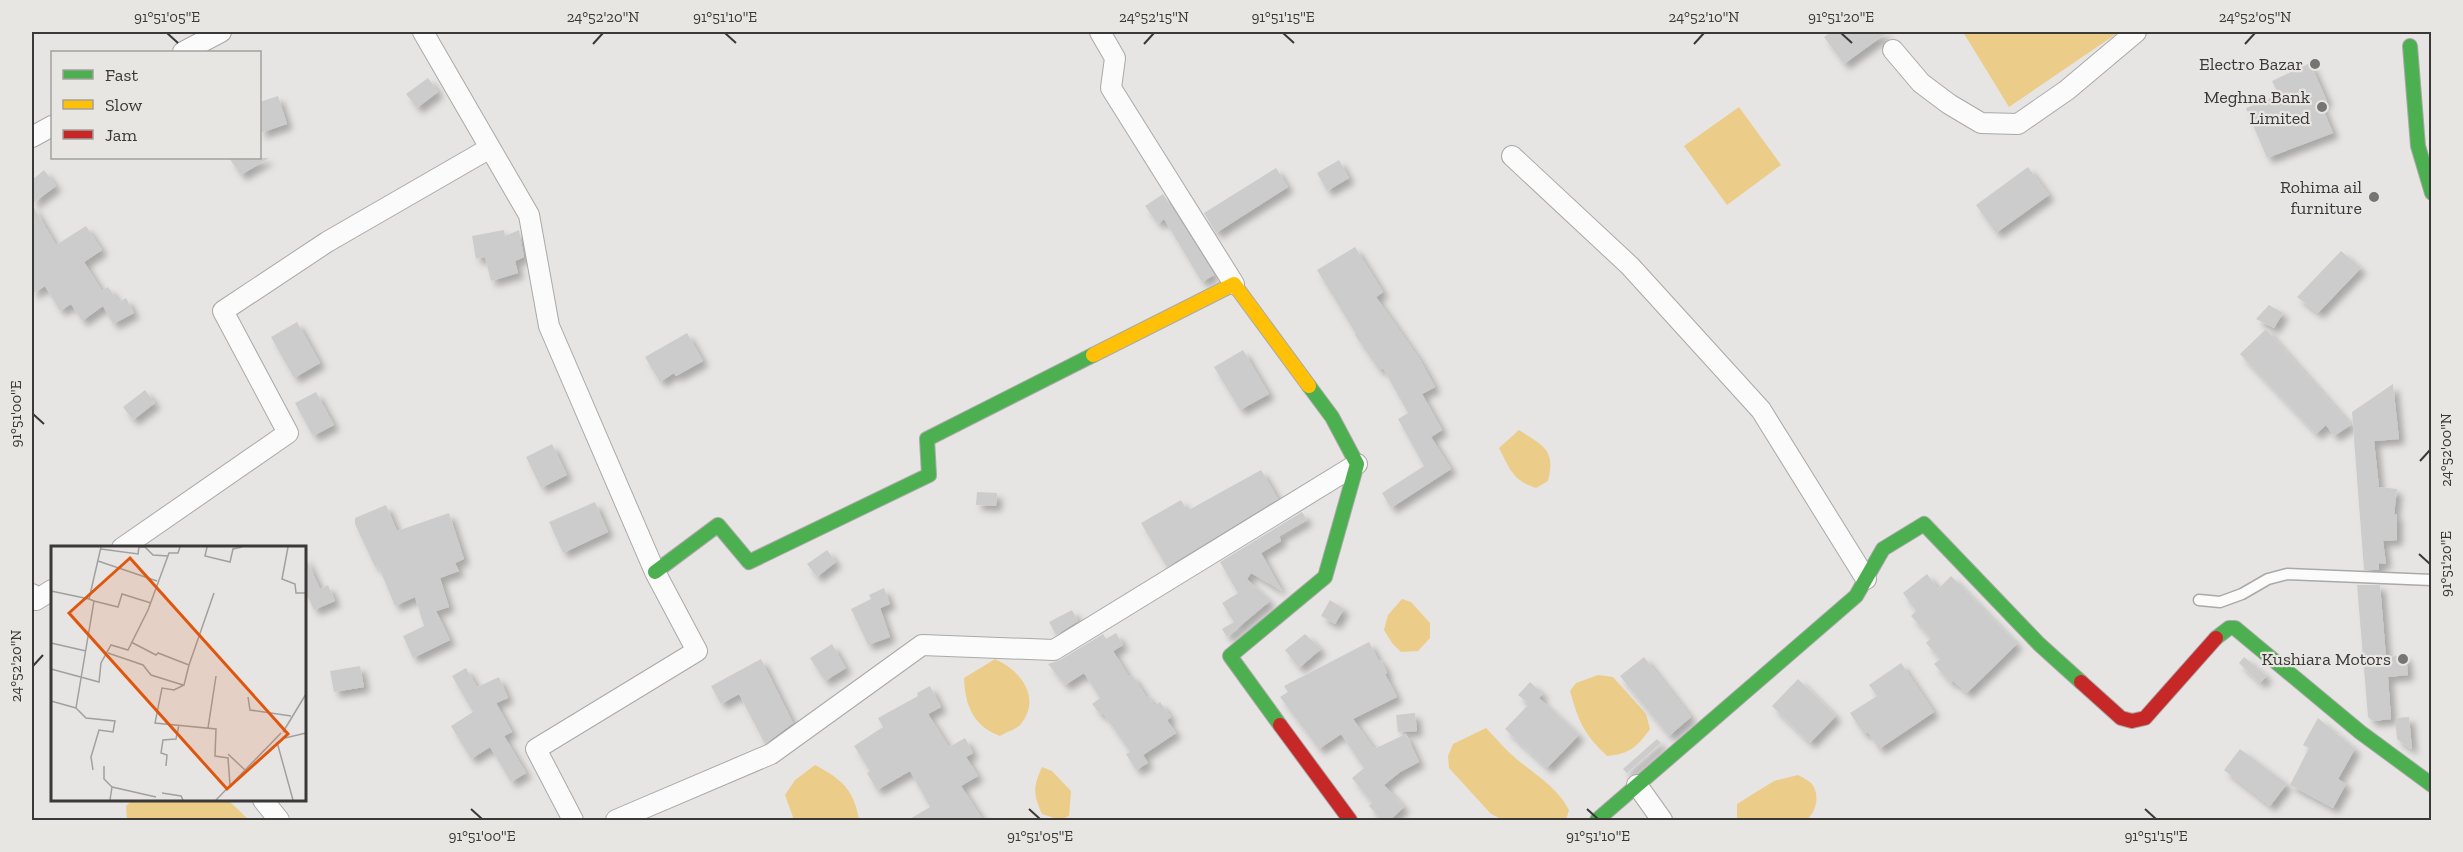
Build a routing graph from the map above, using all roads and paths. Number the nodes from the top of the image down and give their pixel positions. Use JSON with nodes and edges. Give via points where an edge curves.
{"nodes":[{"id":1,"x":221,"y":32,"type":"edge"},
{"id":2,"x":423,"y":32,"type":"edge"},
{"id":3,"x":1100,"y":32,"type":"edge"},
{"id":4,"x":2136,"y":32,"type":"edge"},
{"id":5,"x":2410,"y":39,"type":"edge"},
{"id":6,"x":1893,"y":50,"type":"dead end"},
{"id":7,"x":185,"y":51,"type":"edge"},
{"id":8,"x":2422,"y":63,"type":"dead end"},
{"id":9,"x":51,"y":127,"type":"edge"},
{"id":10,"x":32,"y":137,"type":"edge"},
{"id":11,"x":490,"y":148,"type":"junction"},
{"id":12,"x":1512,"y":156,"type":"dead end"},
{"id":13,"x":2432,"y":193,"type":"edge"},
{"id":14,"x":1234,"y":284,"type":"junction"},
{"id":15,"x":1357,"y":464,"type":"junction"},
{"id":16,"x":125,"y":546,"type":"edge"},
{"id":17,"x":655,"y":572,"type":"junction"},
{"id":18,"x":1866,"y":579,"type":"junction"},
{"id":19,"x":2432,"y":580,"type":"edge"},
{"id":20,"x":2199,"y":600,"type":"dead end"},
{"id":21,"x":1637,"y":785,"type":"junction"},
{"id":22,"x":2432,"y":785,"type":"edge"},
{"id":23,"x":264,"y":801,"type":"edge"},
{"id":24,"x":279,"y":820,"type":"edge"},
{"id":25,"x":573,"y":820,"type":"edge"},
{"id":26,"x":616,"y":820,"type":"edge"},
{"id":27,"x":1350,"y":820,"type":"edge"},
{"id":28,"x":1597,"y":820,"type":"edge"},
{"id":29,"x":1662,"y":820,"type":"edge"}],
"edges":[{"from":1,"to":7,"type":"street"},
{"from":2,"to":11,"type":"street"},
{"from":3,"to":14,"type":"street","via":[[1115,58],[1111,88]]},
{"from":4,"to":6,"type":"street","via":[[2067,90],[2018,124],[1982,123],[1949,104],[1921,82]]},
{"from":5,"to":8,"type":"main road","via":[[2415,56]]},
{"from":5,"to":13,"type":"main road","via":[[2418,146]]},
{"from":9,"to":10,"type":"street"},
{"from":11,"to":16,"type":"street","via":[[327,242],[223,311],[288,433]]},
{"from":11,"to":17,"type":"street","via":[[529,215],[549,326]]},
{"from":12,"to":18,"type":"street","via":[[1630,266],[1761,410]]},
{"from":14,"to":15,"type":"main road","via":[[1332,417]]},
{"from":14,"to":17,"type":"main road","via":[[927,439],[930,475],[749,562],[718,525]]},
{"from":15,"to":26,"type":"street","via":[[1054,650],[922,645],[771,754]]},
{"from":15,"to":27,"type":"main road","via":[[1325,577],[1230,656]]},
{"from":17,"to":25,"type":"street","via":[[698,651],[536,749]]},
{"from":18,"to":21,"type":"main road","via":[[1856,596]]},
{"from":18,"to":22,"type":"main road","via":[[1882,549],[1924,524],[2039,644],[2121,718],[2132,721],[2145,718],[2220,634],[2235,628]]},
{"from":19,"to":20,"type":"lane","via":[[2287,574],[2220,602]]},
{"from":21,"to":28,"type":"main road"},
{"from":21,"to":29,"type":"street"},
{"from":23,"to":24,"type":"street"}]}
